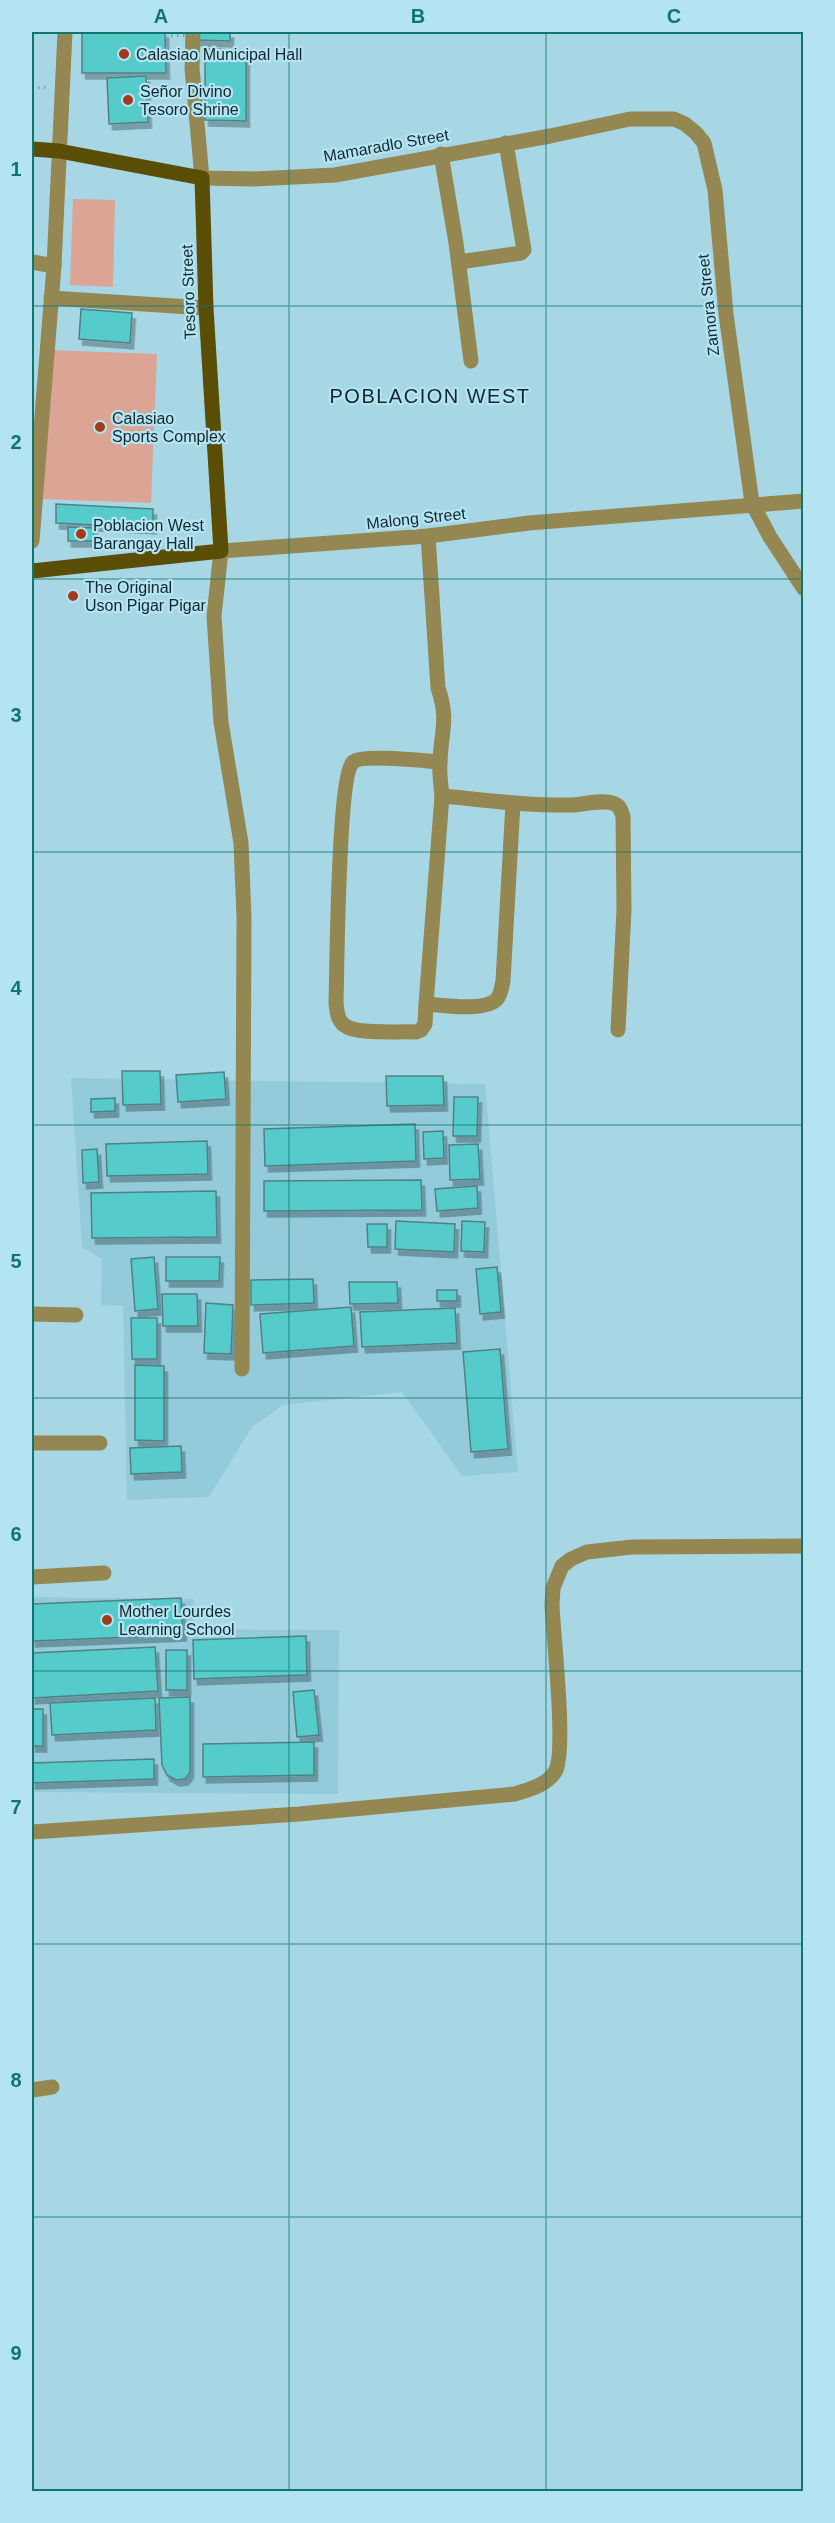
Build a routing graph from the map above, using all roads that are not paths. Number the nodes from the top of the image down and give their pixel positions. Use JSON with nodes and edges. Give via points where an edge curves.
{"nodes":[{"id":1,"x":65,"y":32,"type":"edge"},
{"id":2,"x":195,"y":33,"type":"edge"},
{"id":3,"x":674,"y":119,"type":"joint"},
{"id":4,"x":506,"y":143,"type":"junction"},
{"id":5,"x":32,"y":149,"type":"edge"},
{"id":6,"x":58,"y":151,"type":"junction"},
{"id":7,"x":441,"y":154,"type":"junction"},
{"id":8,"x":202,"y":178,"type":"junction"},
{"id":9,"x":32,"y":262,"type":"edge"},
{"id":10,"x":459,"y":262,"type":"junction"},
{"id":11,"x":54,"y":266,"type":"junction"},
{"id":12,"x":51,"y":298,"type":"junction"},
{"id":13,"x":206,"y":308,"type":"junction"},
{"id":14,"x":471,"y":361,"type":"dead end"},
{"id":15,"x":804,"y":501,"type":"edge"},
{"id":16,"x":752,"y":503,"type":"junction"},
{"id":17,"x":428,"y":536,"type":"junction"},
{"id":18,"x":32,"y":541,"type":"edge"},
{"id":19,"x":221,"y":551,"type":"junction"},
{"id":20,"x":32,"y":571,"type":"edge"},
{"id":21,"x":804,"y":589,"type":"edge"},
{"id":22,"x":440,"y":762,"type":"junction"},
{"id":23,"x":442,"y":796,"type":"junction"},
{"id":24,"x":513,"y":803,"type":"junction"},
{"id":25,"x":426,"y":1004,"type":"junction"},
{"id":26,"x":618,"y":1030,"type":"dead end"},
{"id":27,"x":32,"y":1314,"type":"edge"},
{"id":28,"x":76,"y":1315,"type":"dead end"},
{"id":29,"x":242,"y":1369,"type":"dead end"},
{"id":30,"x":32,"y":1443,"type":"edge"},
{"id":31,"x":100,"y":1443,"type":"dead end"},
{"id":32,"x":804,"y":1546,"type":"edge"},
{"id":33,"x":104,"y":1573,"type":"dead end"},
{"id":34,"x":32,"y":1576,"type":"edge"},
{"id":35,"x":32,"y":1832,"type":"edge"},
{"id":36,"x":52,"y":2087,"type":"dead end"},
{"id":37,"x":32,"y":2090,"type":"edge"}],
"edges":[{"from":1,"to":6,"type":"street"},
{"from":2,"to":8,"type":"street","name":"Tesoro Street","via":[[192,68]]},
{"from":3,"to":4,"type":"street","name":"Mamaradlo Street","via":[[630,118]]},
{"from":3,"to":16,"type":"street","name":"Zamora Street","via":[[704,143],[715,189],[726,314]]},
{"from":4,"to":7,"type":"street","name":"Mamaradlo Street"},
{"from":4,"to":10,"type":"street","via":[[524,250]]},
{"from":5,"to":6,"type":"main road","name":"Mamaradlo Street"},
{"from":6,"to":8,"type":"main road","name":"Mamaradlo Street"},
{"from":6,"to":11,"type":"street"},
{"from":7,"to":8,"type":"street","name":"Mamaradlo Street","via":[[334,175]]},
{"from":7,"to":10,"type":"street"},
{"from":8,"to":13,"type":"main road","name":"Tesoro Street"},
{"from":9,"to":11,"type":"street"},
{"from":10,"to":14,"type":"street"},
{"from":11,"to":12,"type":"street"},
{"from":12,"to":13,"type":"street"},
{"from":12,"to":18,"type":"street"},
{"from":13,"to":19,"type":"main road","name":"Tesoro Street"},
{"from":15,"to":16,"type":"street","name":"Malong Street"},
{"from":16,"to":17,"type":"street","name":"Malong Street"},
{"from":16,"to":21,"type":"street"},
{"from":17,"to":19,"type":"street","name":"Malong Street"},
{"from":17,"to":22,"type":"street","via":[[438,688],[445,708]]},
{"from":19,"to":20,"type":"main road","name":"Malong Street"},
{"from":19,"to":29,"type":"street","via":[[214,616],[221,722],[241,843],[244,916]]},
{"from":22,"to":23,"type":"street"},
{"from":22,"to":25,"type":"street","via":[[358,759],[347,774],[343,816],[337,1016],[354,1030],[416,1032],[425,1024]]},
{"from":23,"to":24,"type":"street"},
{"from":23,"to":25,"type":"street"},
{"from":24,"to":25,"type":"street","via":[[500,993],[490,1003],[479,1006]]},
{"from":24,"to":26,"type":"street","via":[[608,802],[620,808],[624,910]]},
{"from":27,"to":28,"type":"street"},
{"from":30,"to":31,"type":"street"},
{"from":32,"to":35,"type":"street","via":[[632,1547],[587,1552],[562,1566],[553,1588],[552,1605],[560,1745],[556,1770],[545,1783],[515,1794]]},
{"from":33,"to":34,"type":"street"},
{"from":36,"to":37,"type":"street"}]}
